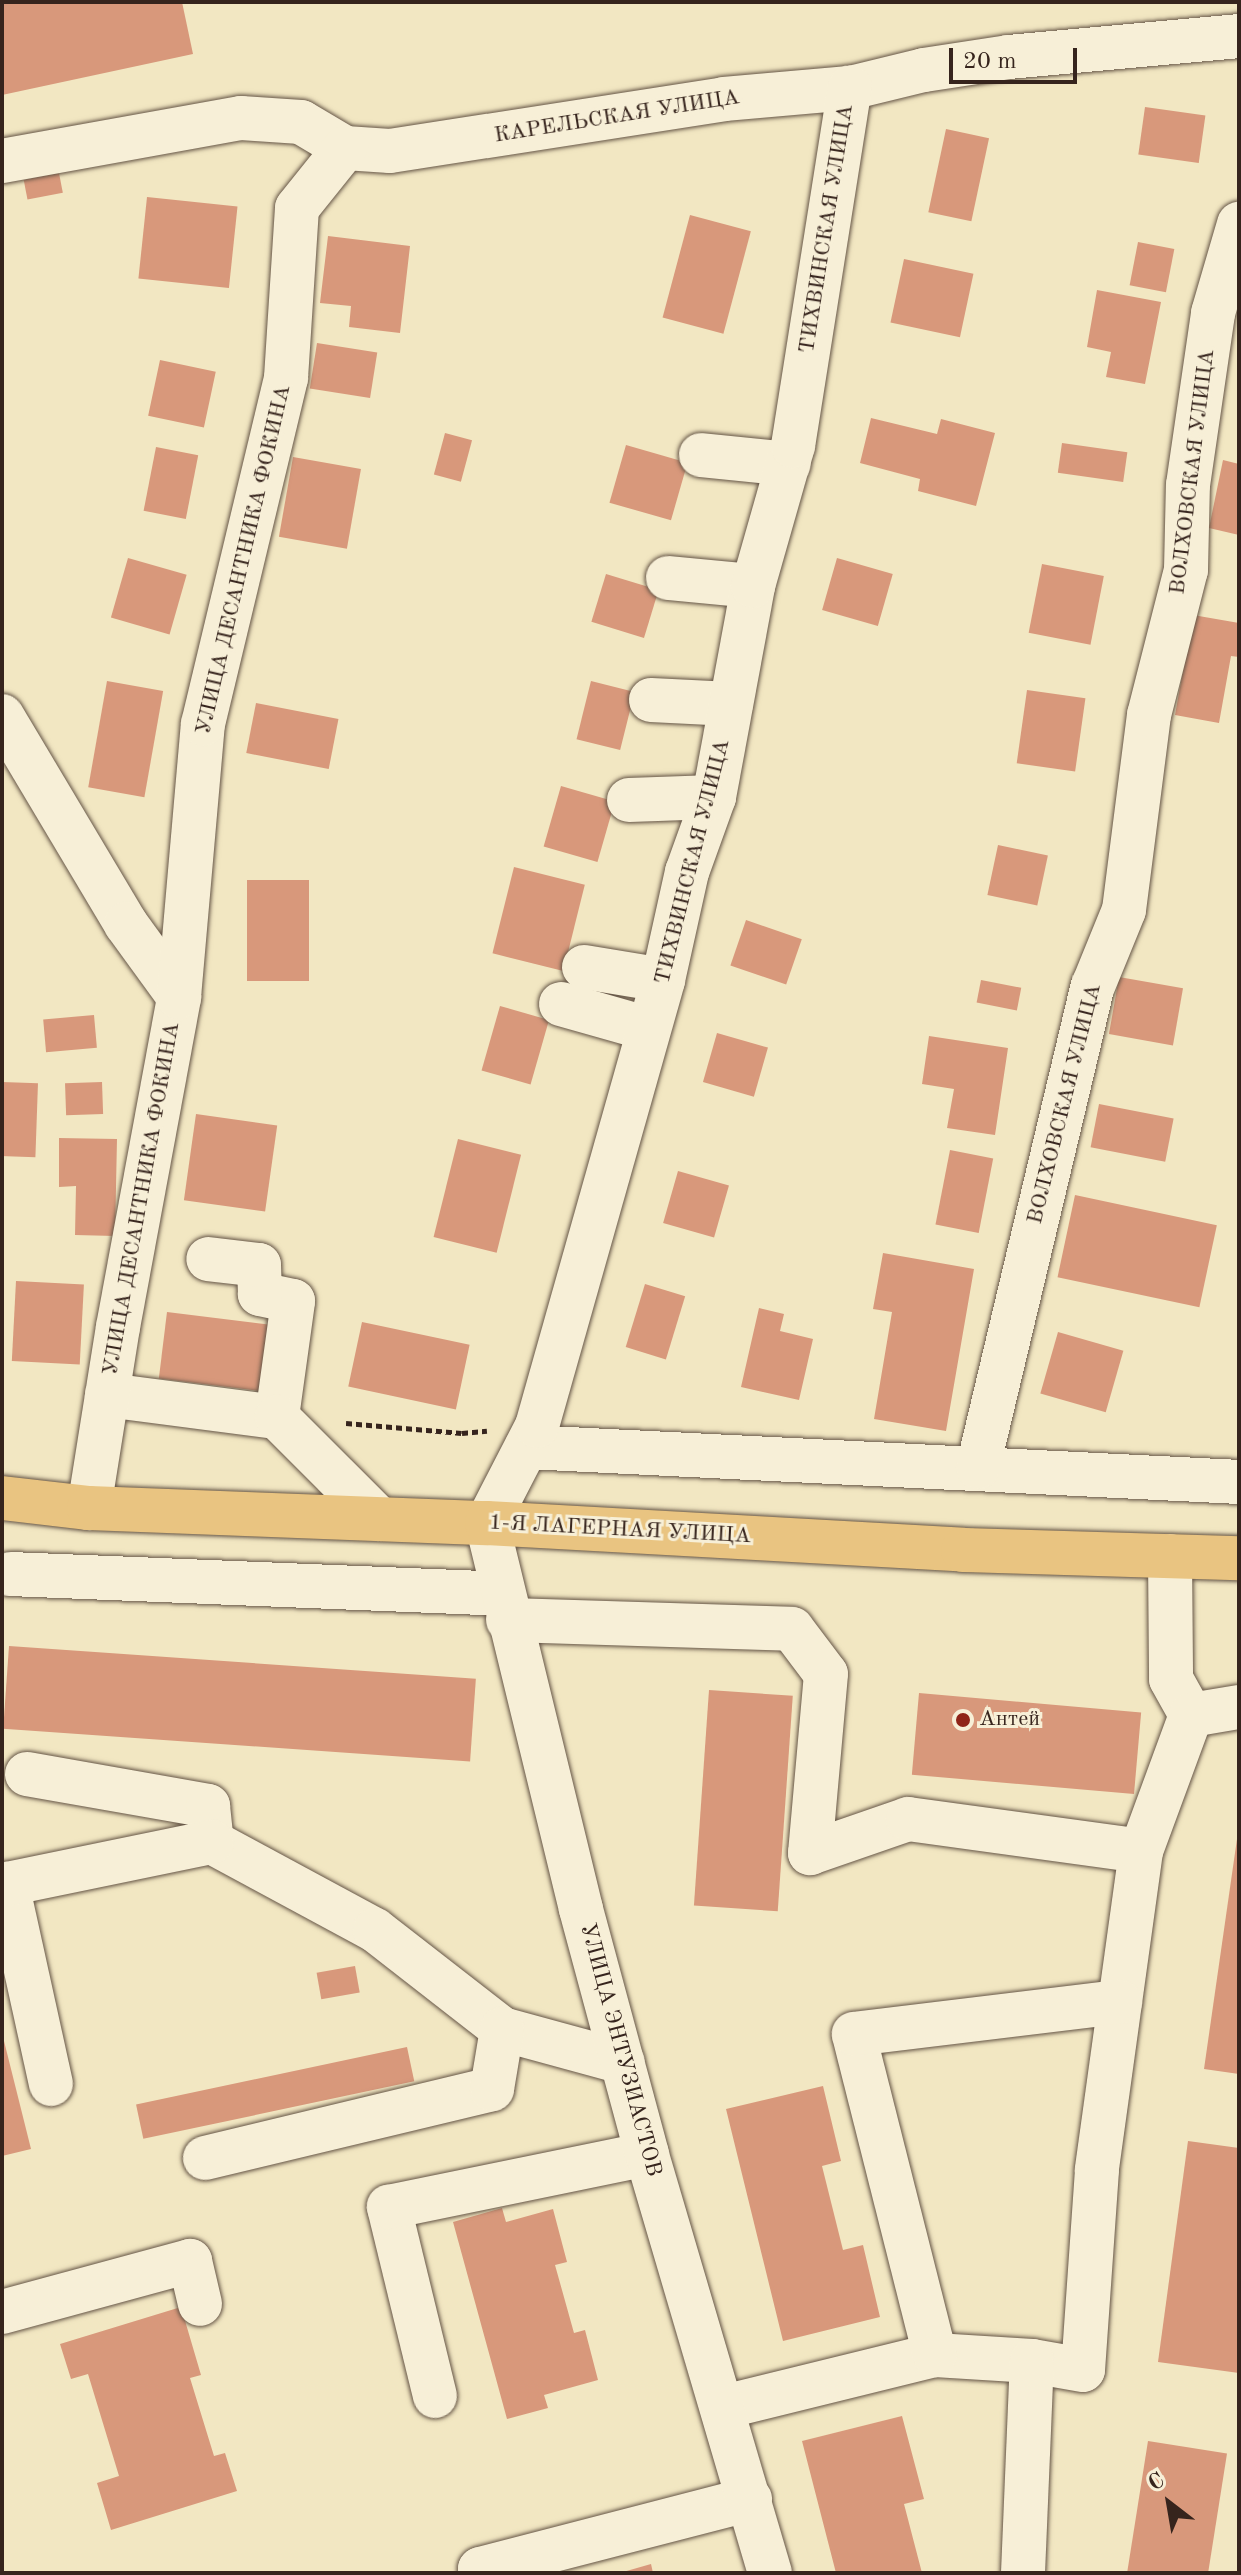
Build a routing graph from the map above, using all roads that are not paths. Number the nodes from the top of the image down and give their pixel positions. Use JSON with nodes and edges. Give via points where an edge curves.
{"nodes":[{"id":1,"x":1239,"y":36,"type":"edge"},
{"id":2,"x":850,"y":88,"type":"junction"},
{"id":3,"x":345,"y":148,"type":"junction"},
{"id":4,"x":2,"y":161,"type":"edge"},
{"id":5,"x":1239,"y":224,"type":"edge"},
{"id":6,"x":701,"y":455,"type":"dead end"},
{"id":7,"x":789,"y":464,"type":"junction"},
{"id":8,"x":668,"y":578,"type":"dead end"},
{"id":9,"x":753,"y":586,"type":"junction"},
{"id":10,"x":651,"y":700,"type":"dead end"},
{"id":11,"x":731,"y":704,"type":"junction"},
{"id":12,"x":2,"y":716,"type":"edge"},
{"id":13,"x":714,"y":797,"type":"junction"},
{"id":14,"x":629,"y":800,"type":"dead end"},
{"id":15,"x":584,"y":967,"type":"dead end"},
{"id":16,"x":663,"y":980,"type":"junction"},
{"id":17,"x":179,"y":997,"type":"junction"},
{"id":18,"x":561,"y":1004,"type":"dead end"},
{"id":19,"x":649,"y":1029,"type":"junction"},
{"id":20,"x":208,"y":1259,"type":"dead end"},
{"id":21,"x":107,"y":1395,"type":"junction"},
{"id":22,"x":277,"y":1417,"type":"junction"},
{"id":23,"x":527,"y":1447,"type":"junction"},
{"id":24,"x":978,"y":1467,"type":"junction"},
{"id":25,"x":1239,"y":1482,"type":"edge"},
{"id":26,"x":2,"y":1498,"type":"edge"},
{"id":27,"x":89,"y":1508,"type":"junction"},
{"id":28,"x":379,"y":1519,"type":"junction"},
{"id":29,"x":487,"y":1523,"type":"junction"},
{"id":30,"x":1170,"y":1556,"type":"junction"},
{"id":31,"x":1239,"y":1558,"type":"edge"},
{"id":32,"x":10,"y":1574,"type":"dead end"},
{"id":33,"x":505,"y":1607,"type":"junction"},
{"id":34,"x":1239,"y":1707,"type":"edge"},
{"id":35,"x":1191,"y":1715,"type":"junction"},
{"id":36,"x":27,"y":1774,"type":"dead end"},
{"id":37,"x":212,"y":1842,"type":"junction"},
{"id":38,"x":1141,"y":1851,"type":"junction"},
{"id":39,"x":1120,"y":2002,"type":"junction"},
{"id":40,"x":502,"y":2029,"type":"junction"},
{"id":41,"x":623,"y":2062,"type":"junction"},
{"id":42,"x":51,"y":2084,"type":"dead end"},
{"id":43,"x":647,"y":2154,"type":"junction"},
{"id":44,"x":205,"y":2158,"type":"dead end"},
{"id":45,"x":200,"y":2304,"type":"dead end"},
{"id":46,"x":2,"y":2312,"type":"edge"},
{"id":47,"x":935,"y":2355,"type":"junction"},
{"id":48,"x":1032,"y":2361,"type":"junction"},
{"id":49,"x":435,"y":2396,"type":"dead end"},
{"id":50,"x":724,"y":2407,"type":"junction"},
{"id":51,"x":750,"y":2499,"type":"junction"},
{"id":52,"x":481,"y":2573,"type":"edge"},
{"id":53,"x":770,"y":2573,"type":"edge"},
{"id":54,"x":1023,"y":2573,"type":"edge"}],
"edges":[{"from":1,"to":2,"type":"street","name":"КАРЕЛЬСКАЯ УЛИЦА","via":[[1009,57]]},
{"from":2,"to":3,"type":"street","name":"КАРЕЛЬСКАЯ УЛИЦА","via":[[724,99],[390,151]]},
{"from":2,"to":7,"type":"street","name":"ТИХВИНСКАЯ УЛИЦА"},
{"from":3,"to":4,"type":"street","name":"КАРЕЛЬСКАЯ УЛИЦА","via":[[301,122],[241,118]]},
{"from":3,"to":17,"type":"street","name":"УЛИЦА ДЕСАНТНИКА ФОКИНА","via":[[297,208],[286,378],[203,724]]},
{"from":5,"to":24,"type":"street","name":"ВОЛХОВСКАЯ УЛИЦА","via":[[1213,313],[1188,485],[1186,570],[1149,715],[1124,910],[1093,986]]},
{"from":6,"to":7,"type":"street"},
{"from":7,"to":9,"type":"street","name":"ТИХВИНСКАЯ УЛИЦА"},
{"from":8,"to":9,"type":"street"},
{"from":9,"to":11,"type":"street","name":"ТИХВИНСКАЯ УЛИЦА"},
{"from":10,"to":11,"type":"street"},
{"from":11,"to":13,"type":"street","name":"ТИХВИНСКАЯ УЛИЦА"},
{"from":12,"to":17,"type":"street","via":[[126,924]]},
{"from":13,"to":14,"type":"street"},
{"from":13,"to":16,"type":"street","name":"ТИХВИНСКАЯ УЛИЦА","via":[[687,872]]},
{"from":15,"to":16,"type":"street"},
{"from":16,"to":19,"type":"street","name":"ТИХВИНСКАЯ УЛИЦА"},
{"from":17,"to":21,"type":"street","name":"УЛИЦА ДЕСАНТНИКА ФОКИНА"},
{"from":18,"to":19,"type":"street"},
{"from":19,"to":23,"type":"street","name":"ТИХВИНСКАЯ УЛИЦА"},
{"from":20,"to":22,"type":"street","via":[[259,1265],[260,1294],[293,1301]]},
{"from":21,"to":22,"type":"street"},
{"from":21,"to":27,"type":"street","name":"УЛИЦА ДЕСАНТНИКА ФОКИНА"},
{"from":22,"to":28,"type":"street"},
{"from":23,"to":24,"type":"street"},
{"from":23,"to":29,"type":"street","name":"ТИХВИНСКАЯ УЛИЦА"},
{"from":24,"to":25,"type":"street"},
{"from":26,"to":27,"type":"main road","name":"1-Я ЛАГЕРНАЯ УЛИЦА"},
{"from":27,"to":28,"type":"main road","name":"1-Я ЛАГЕРНАЯ УЛИЦА"},
{"from":28,"to":29,"type":"main road","name":"1-Я ЛАГЕРНАЯ УЛИЦА"},
{"from":29,"to":30,"type":"main road","name":"1-Я ЛАГЕРНАЯ УЛИЦА"},
{"from":29,"to":33,"type":"street","name":"УЛИЦА ЭНТУЗИАСТОВ"},
{"from":30,"to":31,"type":"main road","name":"1-Я ЛАГЕРНАЯ УЛИЦА"},
{"from":30,"to":35,"type":"street","via":[[1171,1679]]},
{"from":32,"to":33,"type":"street"},
{"from":33,"to":38,"type":"street","via":[[792,1629],[826,1674],[810,1853],[908,1819]]},
{"from":33,"to":41,"type":"street","name":"УЛИЦА ЭНТУЗИАСТОВ"},
{"from":34,"to":35,"type":"street"},
{"from":35,"to":38,"type":"street"},
{"from":36,"to":37,"type":"street","via":[[208,1806]]},
{"from":37,"to":40,"type":"street","via":[[375,1930]]},
{"from":37,"to":42,"type":"street","via":[[7,1884]]},
{"from":38,"to":39,"type":"street"},
{"from":39,"to":47,"type":"street","via":[[854,2034]]},
{"from":39,"to":48,"type":"street","via":[[1097,2170],[1083,2370]]},
{"from":40,"to":41,"type":"street"},
{"from":40,"to":44,"type":"street","via":[[492,2089]]},
{"from":41,"to":43,"type":"street","name":"УЛИЦА ЭНТУЗИАСТОВ"},
{"from":43,"to":49,"type":"street","via":[[389,2207]]},
{"from":43,"to":50,"type":"street","name":"УЛИЦА ЭНТУЗИАСТОВ"},
{"from":45,"to":46,"type":"street","via":[[190,2261]]},
{"from":47,"to":48,"type":"street"},
{"from":47,"to":50,"type":"street"},
{"from":48,"to":54,"type":"street"},
{"from":50,"to":51,"type":"street","name":"УЛИЦА ЭНТУЗИАСТОВ"},
{"from":51,"to":52,"type":"street","via":[[480,2569]]},
{"from":51,"to":53,"type":"street","name":"УЛИЦА ЭНТУЗИАСТОВ"}]}
